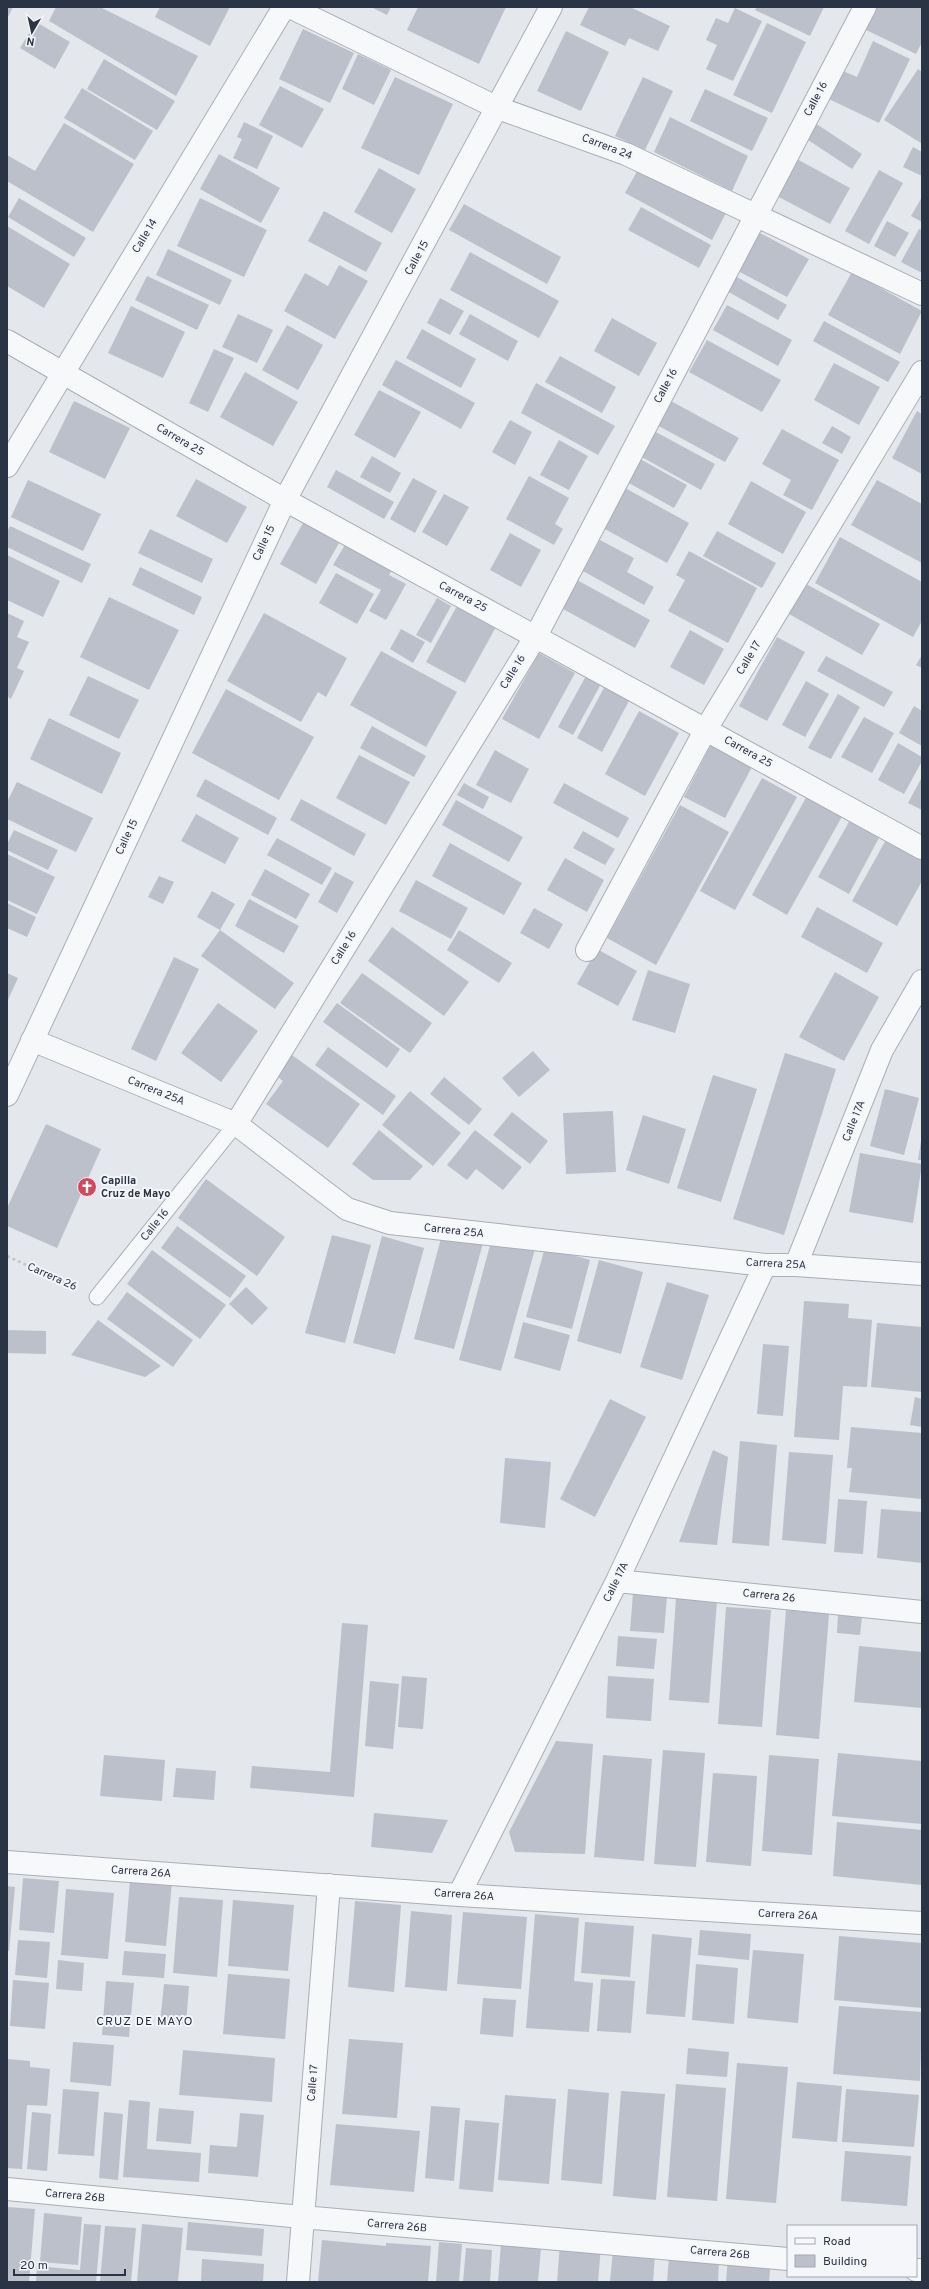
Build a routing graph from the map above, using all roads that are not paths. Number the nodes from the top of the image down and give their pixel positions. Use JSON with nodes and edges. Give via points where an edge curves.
{"nodes":[{"id":1,"x":284,"y":7,"type":"edge"},
{"id":2,"x":290,"y":7,"type":"edge"},
{"id":3,"x":551,"y":7,"type":"edge"},
{"id":4,"x":865,"y":7,"type":"edge"},
{"id":5,"x":498,"y":108,"type":"junction"},
{"id":6,"x":755,"y":216,"type":"junction"},
{"id":7,"x":922,"y":294,"type":"edge"},
{"id":8,"x":7,"y":341,"type":"edge"},
{"id":9,"x":922,"y":372,"type":"edge"},
{"id":10,"x":62,"y":373,"type":"junction"},
{"id":11,"x":7,"y":466,"type":"edge"},
{"id":12,"x":285,"y":500,"type":"junction"},
{"id":13,"x":536,"y":636,"type":"junction"},
{"id":14,"x":706,"y":729,"type":"junction"},
{"id":15,"x":922,"y":848,"type":"edge"},
{"id":16,"x":587,"y":950,"type":"dead end"},
{"id":17,"x":922,"y":982,"type":"edge"},
{"id":18,"x":32,"y":1040,"type":"junction"},
{"id":19,"x":7,"y":1095,"type":"edge"},
{"id":20,"x":236,"y":1124,"type":"junction"},
{"id":21,"x":796,"y":1265,"type":"junction"},
{"id":22,"x":765,"y":1266,"type":"junction"},
{"id":23,"x":922,"y":1274,"type":"edge"},
{"id":24,"x":97,"y":1297,"type":"road end"},
{"id":25,"x":617,"y":1581,"type":"junction"},
{"id":26,"x":922,"y":1612,"type":"edge"},
{"id":27,"x":7,"y":1862,"type":"edge"},
{"id":28,"x":329,"y":1885,"type":"junction"},
{"id":29,"x":459,"y":1895,"type":"junction"},
{"id":30,"x":922,"y":1923,"type":"edge"},
{"id":31,"x":7,"y":2189,"type":"edge"},
{"id":32,"x":302,"y":2217,"type":"junction"},
{"id":33,"x":787,"y":2259,"type":"edge"},
{"id":34,"x":298,"y":2282,"type":"edge"}],
"edges":[{"from":1,"to":10,"type":"street","name":"Calle 14"},
{"from":2,"to":5,"type":"street","name":"Carrera 24"},
{"from":3,"to":5,"type":"street","name":"Calle 15"},
{"from":4,"to":6,"type":"street","name":"Calle 16"},
{"from":5,"to":6,"type":"street","name":"Carrera 24","via":[[626,154]]},
{"from":5,"to":12,"type":"street","name":"Calle 15"},
{"from":6,"to":7,"type":"street","name":"Carrera 24"},
{"from":6,"to":13,"type":"street","name":"Calle 16"},
{"from":8,"to":10,"type":"street","name":"Carrera 25"},
{"from":9,"to":14,"type":"street","name":"Calle 17"},
{"from":10,"to":11,"type":"street","name":"Calle 14"},
{"from":10,"to":12,"type":"street","name":"Carrera 25"},
{"from":12,"to":13,"type":"street","name":"Carrera 25"},
{"from":12,"to":18,"type":"street","name":"Calle 15"},
{"from":13,"to":14,"type":"street","name":"Carrera 25"},
{"from":13,"to":20,"type":"street","name":"Calle 16"},
{"from":14,"to":15,"type":"street","name":"Carrera 25"},
{"from":14,"to":16,"type":"street","name":"Calle 17"},
{"from":17,"to":21,"type":"street","name":"Calle 17A","via":[[882,1050]]},
{"from":18,"to":19,"type":"street","name":"Calle 15"},
{"from":18,"to":20,"type":"street","name":"Carrera 25A"},
{"from":20,"to":22,"type":"street","name":"Carrera 25A","via":[[347,1209],[390,1223]]},
{"from":20,"to":24,"type":"lane","name":"Calle 16"},
{"from":21,"to":22,"type":"street","name":"Carrera 25A"},
{"from":21,"to":23,"type":"street","name":"Carrera 25A"},
{"from":22,"to":25,"type":"street","name":"Calle 17A"},
{"from":25,"to":26,"type":"street","name":"Carrera 26"},
{"from":25,"to":29,"type":"street","name":"Calle 17A"},
{"from":27,"to":28,"type":"street","name":"Carrera 26A"},
{"from":28,"to":29,"type":"street","name":"Carrera 26A"},
{"from":28,"to":32,"type":"street","name":"Calle 17"},
{"from":29,"to":30,"type":"street","name":"Carrera 26A"},
{"from":31,"to":32,"type":"street","name":"Carrera 26B"},
{"from":32,"to":33,"type":"street","name":"Carrera 26B"},
{"from":32,"to":34,"type":"street","name":"Calle 17"}]}
